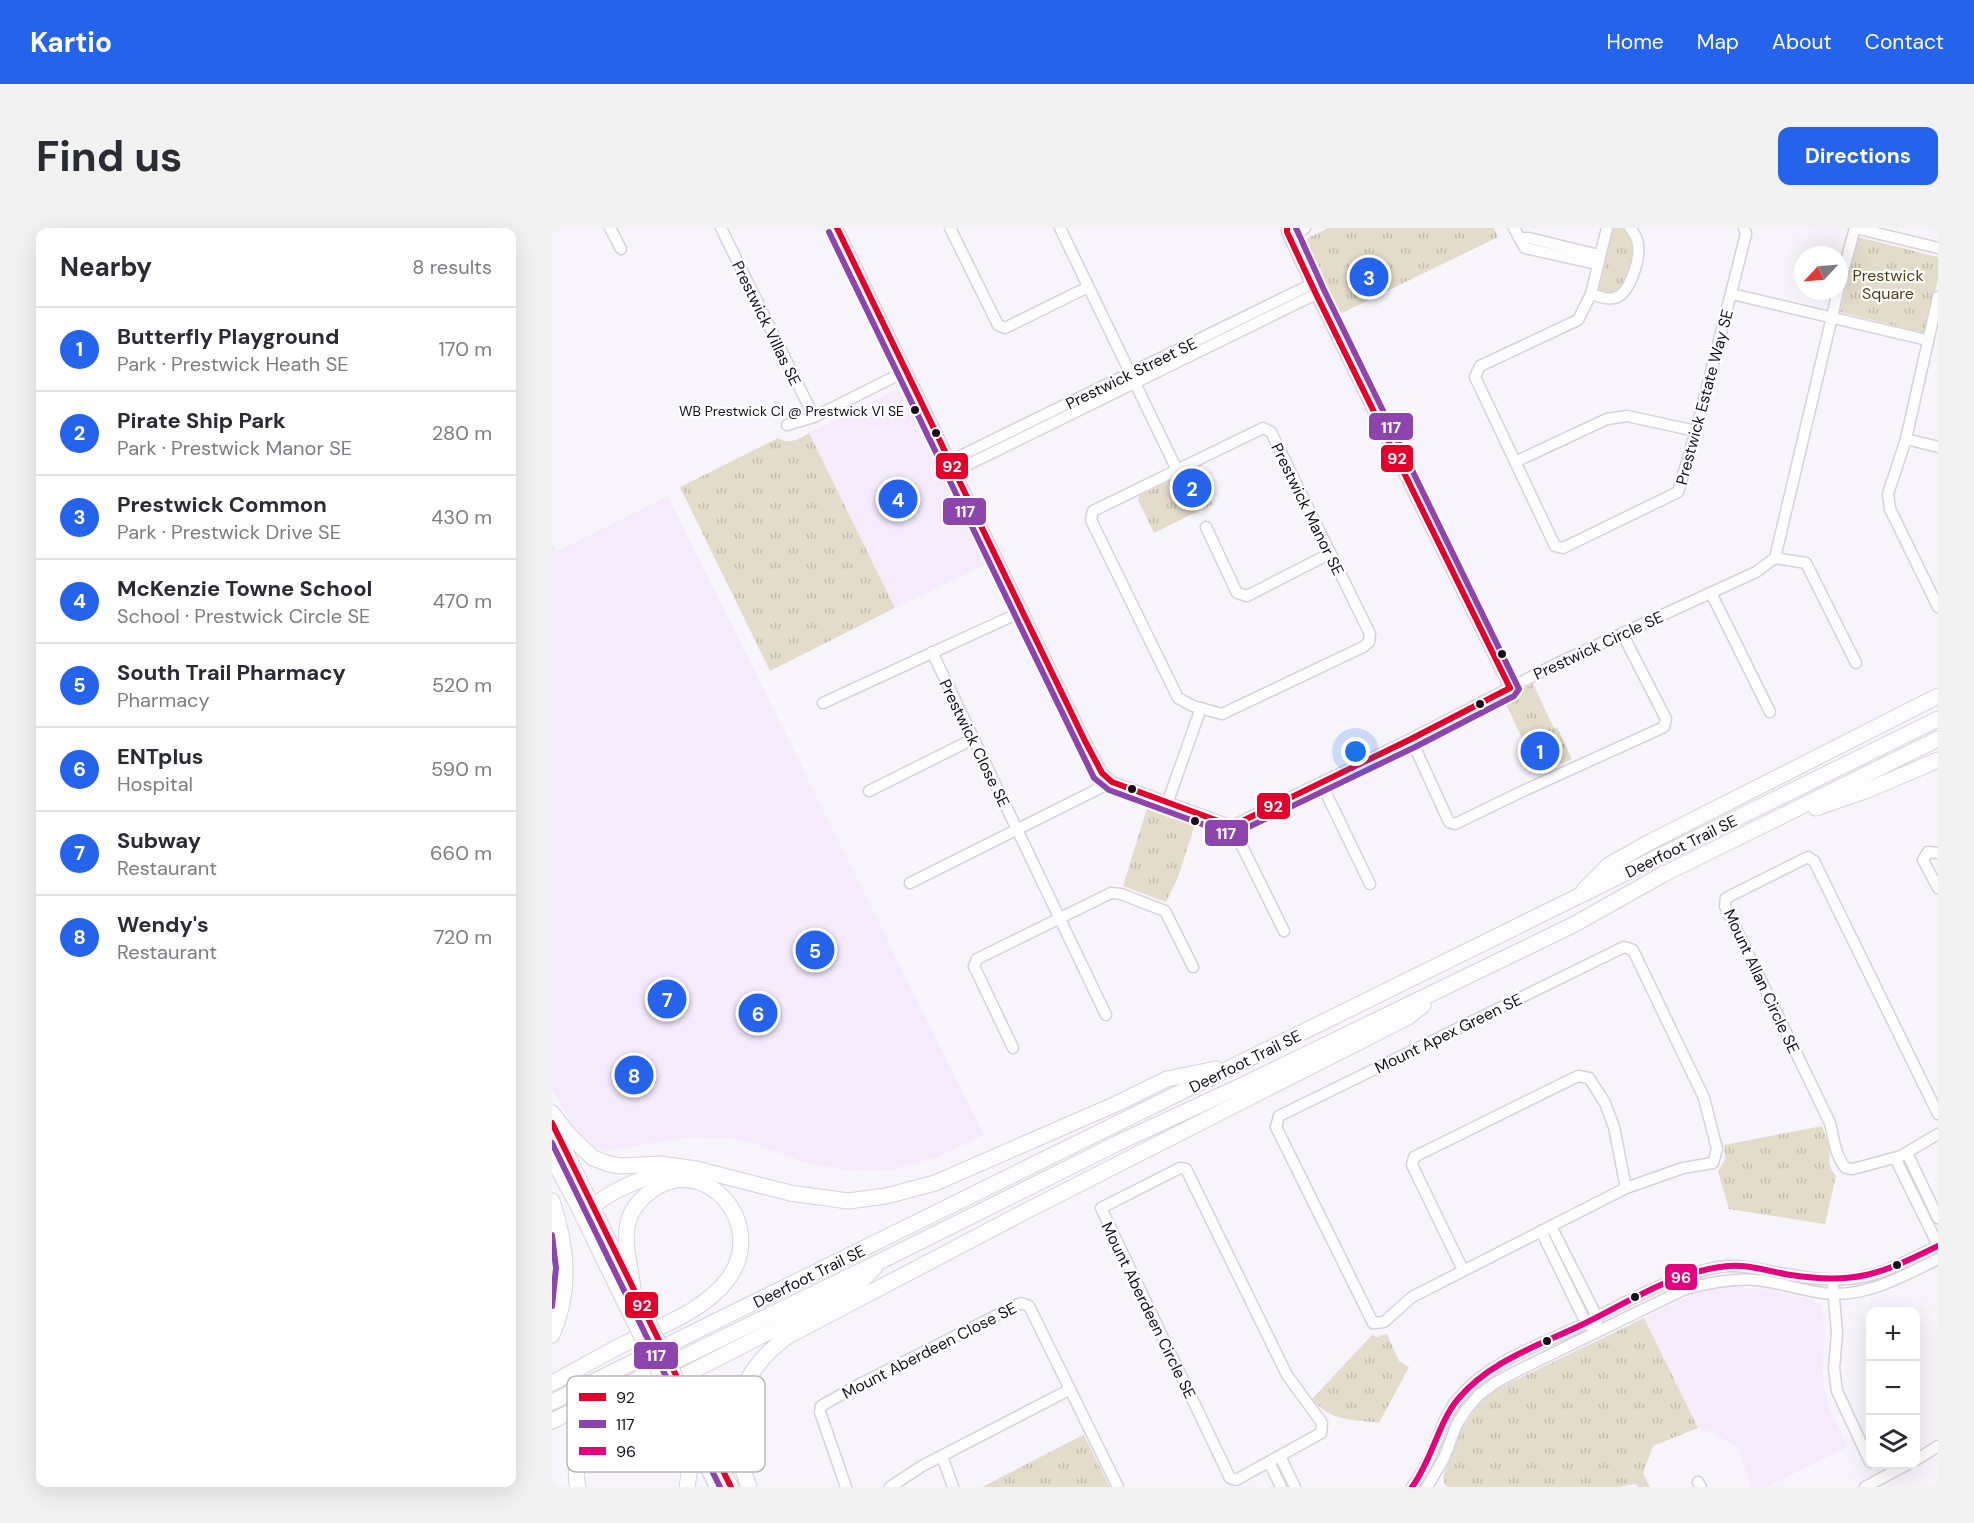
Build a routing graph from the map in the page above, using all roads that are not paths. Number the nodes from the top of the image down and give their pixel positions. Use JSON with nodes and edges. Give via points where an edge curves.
{"nodes":[{"id":1,"x":610,"y":228,"type":"edge"},
{"id":2,"x":721,"y":228,"type":"edge"},
{"id":3,"x":837,"y":228,"type":"edge"},
{"id":4,"x":950,"y":228,"type":"edge"},
{"id":5,"x":1060,"y":228,"type":"edge"},
{"id":6,"x":1305,"y":228,"type":"edge"},
{"id":7,"x":1607,"y":228,"type":"edge"},
{"id":8,"x":1630,"y":228,"type":"edge"},
{"id":9,"x":1744,"y":228,"type":"edge"},
{"id":10,"x":1855,"y":228,"type":"edge"},
{"id":11,"x":1289,"y":233,"type":"edge"},
{"id":12,"x":1517,"y":233,"type":"edge"},
{"id":13,"x":1938,"y":248,"type":"edge"},
{"id":14,"x":621,"y":249,"type":"dead end"},
{"id":15,"x":1848,"y":253,"type":"edge"},
{"id":16,"x":1598,"y":259,"type":"junction"},
{"id":17,"x":1088,"y":287,"type":"junction"},
{"id":18,"x":1314,"y":289,"type":"junction"},
{"id":19,"x":1591,"y":294,"type":"junction"},
{"id":20,"x":1732,"y":294,"type":"junction"},
{"id":21,"x":1938,"y":297,"type":"edge"},
{"id":22,"x":1835,"y":300,"type":"edge"},
{"id":23,"x":1831,"y":316,"type":"junction"},
{"id":24,"x":1927,"y":340,"type":"junction"},
{"id":25,"x":906,"y":371,"type":"junction"},
{"id":26,"x":1133,"y":378,"type":"junction"},
{"id":27,"x":814,"y":417,"type":"junction"},
{"id":28,"x":787,"y":425,"type":"dead end"},
{"id":29,"x":1696,"y":431,"type":"junction"},
{"id":30,"x":1906,"y":439,"type":"junction"},
{"id":31,"x":1938,"y":447,"type":"edge"},
{"id":32,"x":1515,"y":462,"type":"junction"},
{"id":33,"x":952,"y":466,"type":"junction"},
{"id":34,"x":1178,"y":470,"type":"junction"},
{"id":35,"x":1206,"y":528,"type":"dead end"},
{"id":36,"x":1329,"y":554,"type":"junction"},
{"id":37,"x":1775,"y":558,"type":"junction"},
{"id":38,"x":1711,"y":593,"type":"junction"},
{"id":39,"x":1938,"y":607,"type":"edge"},
{"id":40,"x":1023,"y":611,"type":"junction"},
{"id":41,"x":1622,"y":633,"type":"junction"},
{"id":42,"x":932,"y":652,"type":"junction"},
{"id":43,"x":1856,"y":663,"type":"dead end"},
{"id":44,"x":1510,"y":688,"type":"junction"},
{"id":45,"x":1938,"y":696,"type":"edge"},
{"id":46,"x":823,"y":703,"type":"dead end"},
{"id":47,"x":1201,"y":708,"type":"junction"},
{"id":48,"x":1770,"y":712,"type":"dead end"},
{"id":49,"x":1938,"y":719,"type":"edge"},
{"id":50,"x":974,"y":739,"type":"junction"},
{"id":51,"x":1411,"y":739,"type":"junction"},
{"id":52,"x":1938,"y":739,"type":"edge"},
{"id":53,"x":1938,"y":760,"type":"edge"},
{"id":54,"x":1112,"y":782,"type":"junction"},
{"id":55,"x":1321,"y":783,"type":"junction"},
{"id":56,"x":869,"y":791,"type":"dead end"},
{"id":57,"x":1168,"y":801,"type":"junction"},
{"id":58,"x":1232,"y":826,"type":"junction"},
{"id":59,"x":1016,"y":829,"type":"junction"},
{"id":60,"x":1751,"y":831,"type":"junction"},
{"id":61,"x":1938,"y":853,"type":"edge"},
{"id":62,"x":910,"y":883,"type":"dead end"},
{"id":63,"x":1370,"y":884,"type":"dead end"},
{"id":64,"x":1938,"y":888,"type":"edge"},
{"id":65,"x":1579,"y":896,"type":"junction"},
{"id":66,"x":1059,"y":919,"type":"junction"},
{"id":67,"x":1284,"y":931,"type":"dead end"},
{"id":68,"x":1193,"y":967,"type":"dead end"},
{"id":69,"x":1441,"y":989,"type":"junction"},
{"id":70,"x":1106,"y":1015,"type":"dead end"},
{"id":71,"x":1013,"y":1048,"type":"dead end"},
{"id":72,"x":1240,"y":1064,"type":"junction"},
{"id":73,"x":552,"y":1113,"type":"edge"},
{"id":74,"x":1938,"y":1114,"type":"edge"},
{"id":75,"x":552,"y":1123,"type":"edge"},
{"id":76,"x":1938,"y":1134,"type":"edge"},
{"id":77,"x":552,"y":1142,"type":"edge"},
{"id":78,"x":1907,"y":1154,"type":"junction"},
{"id":79,"x":1895,"y":1158,"type":"junction"},
{"id":80,"x":552,"y":1159,"type":"edge"},
{"id":81,"x":696,"y":1169,"type":"junction"},
{"id":82,"x":578,"y":1179,"type":"junction"},
{"id":83,"x":1626,"y":1188,"type":"junction"},
{"id":84,"x":552,"y":1201,"type":"edge"},
{"id":85,"x":593,"y":1207,"type":"junction"},
{"id":86,"x":1938,"y":1218,"type":"edge"},
{"id":87,"x":585,"y":1221,"type":"junction"},
{"id":88,"x":1546,"y":1228,"type":"junction"},
{"id":89,"x":1938,"y":1245,"type":"edge"},
{"id":90,"x":1938,"y":1259,"type":"edge"},
{"id":91,"x":880,"y":1262,"type":"junction"},
{"id":92,"x":1463,"y":1270,"type":"junction"},
{"id":93,"x":1834,"y":1281,"type":"junction"},
{"id":94,"x":633,"y":1291,"type":"junction"},
{"id":95,"x":1833,"y":1294,"type":"junction"},
{"id":96,"x":635,"y":1309,"type":"junction"},
{"id":97,"x":1591,"y":1320,"type":"junction"},
{"id":98,"x":1597,"y":1331,"type":"junction"},
{"id":99,"x":552,"y":1335,"type":"edge"},
{"id":100,"x":605,"y":1376,"type":"edge"},
{"id":101,"x":645,"y":1376,"type":"edge"},
{"id":102,"x":668,"y":1376,"type":"edge"},
{"id":103,"x":683,"y":1376,"type":"edge"},
{"id":104,"x":749,"y":1376,"type":"edge"},
{"id":105,"x":552,"y":1383,"type":"edge"},
{"id":106,"x":1069,"y":1390,"type":"junction"},
{"id":107,"x":567,"y":1395,"type":"edge"},
{"id":108,"x":552,"y":1402,"type":"edge"},
{"id":109,"x":567,"y":1414,"type":"edge"},
{"id":110,"x":552,"y":1421,"type":"edge"},
{"id":111,"x":1938,"y":1446,"type":"edge"},
{"id":112,"x":1866,"y":1452,"type":"edge"},
{"id":113,"x":942,"y":1456,"type":"junction"},
{"id":114,"x":1280,"y":1456,"type":"junction"},
{"id":115,"x":1920,"y":1457,"type":"edge"},
{"id":116,"x":1269,"y":1462,"type":"junction"},
{"id":117,"x":1874,"y":1469,"type":"edge"},
{"id":118,"x":1899,"y":1469,"type":"edge"},
{"id":119,"x":577,"y":1472,"type":"edge"},
{"id":120,"x":689,"y":1472,"type":"edge"},
{"id":121,"x":717,"y":1472,"type":"edge"},
{"id":122,"x":718,"y":1472,"type":"edge"},
{"id":123,"x":744,"y":1472,"type":"edge"},
{"id":124,"x":1879,"y":1480,"type":"junction"},
{"id":125,"x":1415,"y":1483,"type":"edge"},
{"id":126,"x":726,"y":1486,"type":"edge"},
{"id":127,"x":578,"y":1487,"type":"edge"},
{"id":128,"x":687,"y":1487,"type":"edge"},
{"id":129,"x":749,"y":1487,"type":"edge"},
{"id":130,"x":846,"y":1487,"type":"edge"},
{"id":131,"x":890,"y":1487,"type":"edge"},
{"id":132,"x":953,"y":1487,"type":"edge"},
{"id":133,"x":1118,"y":1487,"type":"edge"},
{"id":134,"x":1281,"y":1487,"type":"edge"},
{"id":135,"x":1295,"y":1487,"type":"edge"},
{"id":136,"x":1428,"y":1487,"type":"edge"},
{"id":137,"x":1865,"y":1487,"type":"edge"}],
"edges":[{"from":1,"to":14,"type":"street"},
{"from":2,"to":27,"type":"street","name":"Prestwick Villas SE"},
{"from":3,"to":25,"type":"street"},
{"from":4,"to":17,"type":"street","via":[[998,325],[1005,328]]},
{"from":5,"to":17,"type":"street"},
{"from":6,"to":11,"type":"street"},
{"from":7,"to":16,"type":"street","name":"Prestwick Estate Way SE"},
{"from":8,"to":19,"type":"street","via":[[1638,245],[1630,283],[1614,298]]},
{"from":9,"to":20,"type":"street","name":"Prestwick Estate Way SE","via":[[1746,234]]},
{"from":10,"to":13,"type":"street"},
{"from":10,"to":15,"type":"street"},
{"from":11,"to":18,"type":"street"},
{"from":12,"to":16,"type":"street"},
{"from":16,"to":19,"type":"street","name":"Prestwick Estate Way SE"},
{"from":17,"to":26,"type":"street"},
{"from":18,"to":26,"type":"street","name":"Prestwick Street SE"},
{"from":18,"to":44,"type":"street"},
{"from":19,"to":32,"type":"street","name":"Prestwick Estate Way SE","via":[[1578,320],[1480,366],[1475,377]]},
{"from":20,"to":23,"type":"street"},
{"from":20,"to":29,"type":"street","name":"Prestwick Estate Way SE"},
{"from":21,"to":24,"type":"street"},
{"from":22,"to":23,"type":"street"},
{"from":23,"to":24,"type":"street"},
{"from":23,"to":37,"type":"street"},
{"from":24,"to":30,"type":"street"},
{"from":25,"to":27,"type":"street"},
{"from":25,"to":33,"type":"street"},
{"from":26,"to":33,"type":"street","name":"Prestwick Street SE"},
{"from":26,"to":34,"type":"street"},
{"from":27,"to":28,"type":"street"},
{"from":29,"to":32,"type":"street","via":[[1627,416],[1607,419]]},
{"from":29,"to":32,"type":"street","name":"Prestwick Estate Way SE","via":[[1678,492],[1563,548],[1555,546]]},
{"from":30,"to":31,"type":"street"},
{"from":30,"to":39,"type":"street","via":[[1888,494],[1890,509]]},
{"from":33,"to":40,"type":"street"},
{"from":34,"to":36,"type":"street","name":"Prestwick Manor SE","via":[[1263,428],[1271,432]]},
{"from":34,"to":47,"type":"street","name":"Prestwick Manor SE","via":[[1093,511],[1091,520],[1178,698]]},
{"from":35,"to":36,"type":"street","via":[[1237,593],[1247,596]]},
{"from":36,"to":47,"type":"street","name":"Prestwick Manor SE","via":[[1370,634],[1369,642],[1222,714]]},
{"from":37,"to":38,"type":"street","name":"Prestwick Circle SE"},
{"from":37,"to":43,"type":"street","via":[[1806,563]]},
{"from":38,"to":41,"type":"street","name":"Prestwick Circle SE"},
{"from":38,"to":48,"type":"street"},
{"from":40,"to":42,"type":"street"},
{"from":40,"to":54,"type":"street","via":[[1085,741],[1102,773]]},
{"from":41,"to":44,"type":"street","name":"Prestwick Circle SE"},
{"from":41,"to":51,"type":"street","via":[[1666,720],[1664,727],[1455,825],[1449,822]]},
{"from":42,"to":46,"type":"street"},
{"from":42,"to":50,"type":"street","name":"Prestwick Close SE"},
{"from":44,"to":51,"type":"street","name":"Prestwick Circle SE"},
{"from":45,"to":65,"type":"highway","via":[[1650,842],[1609,865]]},
{"from":47,"to":57,"type":"street"},
{"from":49,"to":65,"type":"highway","name":"Deerfoot Trail SE"},
{"from":50,"to":56,"type":"street"},
{"from":50,"to":59,"type":"street","name":"Prestwick Close SE"},
{"from":51,"to":55,"type":"street","name":"Prestwick Circle SE"},
{"from":52,"to":60,"type":"highway","name":"Deerfoot Trail SE"},
{"from":53,"to":60,"type":"highway","via":[[1868,790]]},
{"from":54,"to":57,"type":"street"},
{"from":54,"to":59,"type":"street"},
{"from":55,"to":58,"type":"street","name":"Prestwick Circle SE"},
{"from":55,"to":63,"type":"street"},
{"from":57,"to":58,"type":"street"},
{"from":58,"to":67,"type":"street"},
{"from":59,"to":62,"type":"street"},
{"from":59,"to":66,"type":"street","name":"Prestwick Close SE"},
{"from":60,"to":69,"type":"highway","name":"Deerfoot Trail SE"},
{"from":61,"to":64,"type":"street","via":[[1928,852],[1923,860]]},
{"from":65,"to":72,"type":"highway","name":"Deerfoot Trail SE"},
{"from":66,"to":68,"type":"street","via":[[1111,893],[1120,894],[1165,911]]},
{"from":66,"to":70,"type":"street","name":"Prestwick Close SE"},
{"from":66,"to":71,"type":"street","via":[[977,959],[974,966]]},
{"from":69,"to":91,"type":"highway","name":"Deerfoot Trail SE","via":[[1119,1142]]},
{"from":69,"to":104,"type":"highway","via":[[1408,1017],[812,1322],[781,1341]]},
{"from":72,"to":81,"type":"highway","via":[[1167,1079],[935,1183],[886,1196],[830,1200]]},
{"from":72,"to":100,"type":"highway","name":"Deerfoot Trail SE"},
{"from":73,"to":81,"type":"highway","via":[[593,1158],[621,1166],[660,1164]]},
{"from":74,"to":79,"type":"street","name":"Mount Allan Circle SE","via":[[1814,861],[1808,857],[1726,898],[1725,906],[1830,1123],[1841,1163],[1853,1169]]},
{"from":75,"to":82,"type":"main road"},
{"from":76,"to":78,"type":"street","name":"Mount Allan Circle SE"},
{"from":77,"to":82,"type":"main road"},
{"from":78,"to":79,"type":"street","name":"Mount Allan Circle SE"},
{"from":78,"to":86,"type":"street"},
{"from":79,"to":89,"type":"street"},
{"from":80,"to":87,"type":"main road"},
{"from":81,"to":85,"type":"highway","via":[[643,1178]]},
{"from":82,"to":85,"type":"main road"},
{"from":83,"to":88,"type":"street","name":"Mount Apex Green SE"},
{"from":83,"to":92,"type":"street","via":[[1605,1103],[1589,1078],[1578,1076],[1414,1157],[1412,1164]]},
{"from":83,"to":92,"type":"street","name":"Mount Apex Green SE","via":[[1683,1168],[1713,1163],[1717,1149],[1704,1098],[1633,950],[1624,947],[1279,1116],[1276,1127],[1373,1323],[1384,1322],[1412,1297]]},
{"from":84,"to":99,"type":"highway","via":[[566,1261],[562,1306]]},
{"from":85,"to":87,"type":"highway"},
{"from":85,"to":94,"type":"main road"},
{"from":87,"to":96,"type":"main road"},
{"from":88,"to":92,"type":"street","name":"Mount Apex Green SE"},
{"from":88,"to":97,"type":"street"},
{"from":89,"to":93,"type":"street","via":[[1888,1271]]},
{"from":90,"to":95,"type":"street","via":[[1864,1291]]},
{"from":91,"to":101,"type":"highway","name":"Deerfoot Trail SE"},
{"from":91,"to":103,"type":"highway","via":[[855,1288]]},
{"from":93,"to":95,"type":"street"},
{"from":93,"to":97,"type":"street","via":[[1729,1266],[1679,1279]]},
{"from":94,"to":96,"type":"main road"},
{"from":94,"to":105,"type":"highway","via":[[627,1224],[640,1199],[658,1186],[681,1180],[703,1183],[713,1189],[736,1216],[742,1240],[738,1262],[727,1280],[694,1308]]},
{"from":95,"to":98,"type":"street","via":[[1758,1280],[1726,1280],[1683,1290]]},
{"from":95,"to":112,"type":"street","via":[[1837,1391]]},
{"from":96,"to":102,"type":"main road","bridge":true},
{"from":97,"to":98,"type":"street"},
{"from":97,"to":125,"type":"street","via":[[1471,1384],[1444,1420],[1434,1450]]},
{"from":98,"to":136,"type":"street","via":[[1479,1395],[1457,1424]]},
{"from":106,"to":113,"type":"street"},
{"from":106,"to":130,"type":"street","name":"Mount Aberdeen Close SE","via":[[1029,1306],[1021,1303],[822,1406],[820,1412]]},
{"from":106,"to":133,"type":"street","name":"Mount Aberdeen Close SE"},
{"from":107,"to":108,"type":"highway","name":"Deerfoot Trail SE"},
{"from":109,"to":110,"type":"highway","name":"Deerfoot Trail SE"},
{"from":111,"to":115,"type":"street"},
{"from":113,"to":131,"type":"street"},
{"from":113,"to":132,"type":"street"},
{"from":114,"to":116,"type":"street","name":"Mount Aberdeen Circle SE"},
{"from":114,"to":116,"type":"street","name":"Mount Aberdeen Circle SE","via":[[1321,1433],[1323,1424],[1287,1375],[1185,1169],[1180,1168],[1101,1208],[1230,1478],[1236,1480]]},
{"from":114,"to":135,"type":"street"},
{"from":116,"to":134,"type":"street"},
{"from":117,"to":124,"type":"street"},
{"from":118,"to":124,"type":"street"},
{"from":119,"to":127,"type":"highway"},
{"from":120,"to":128,"type":"highway"},
{"from":121,"to":126,"type":"street"},
{"from":122,"to":126,"type":"main road"},
{"from":123,"to":129,"type":"highway"},
{"from":124,"to":137,"type":"street"},
{"from":125,"to":136,"type":"street"}]}
